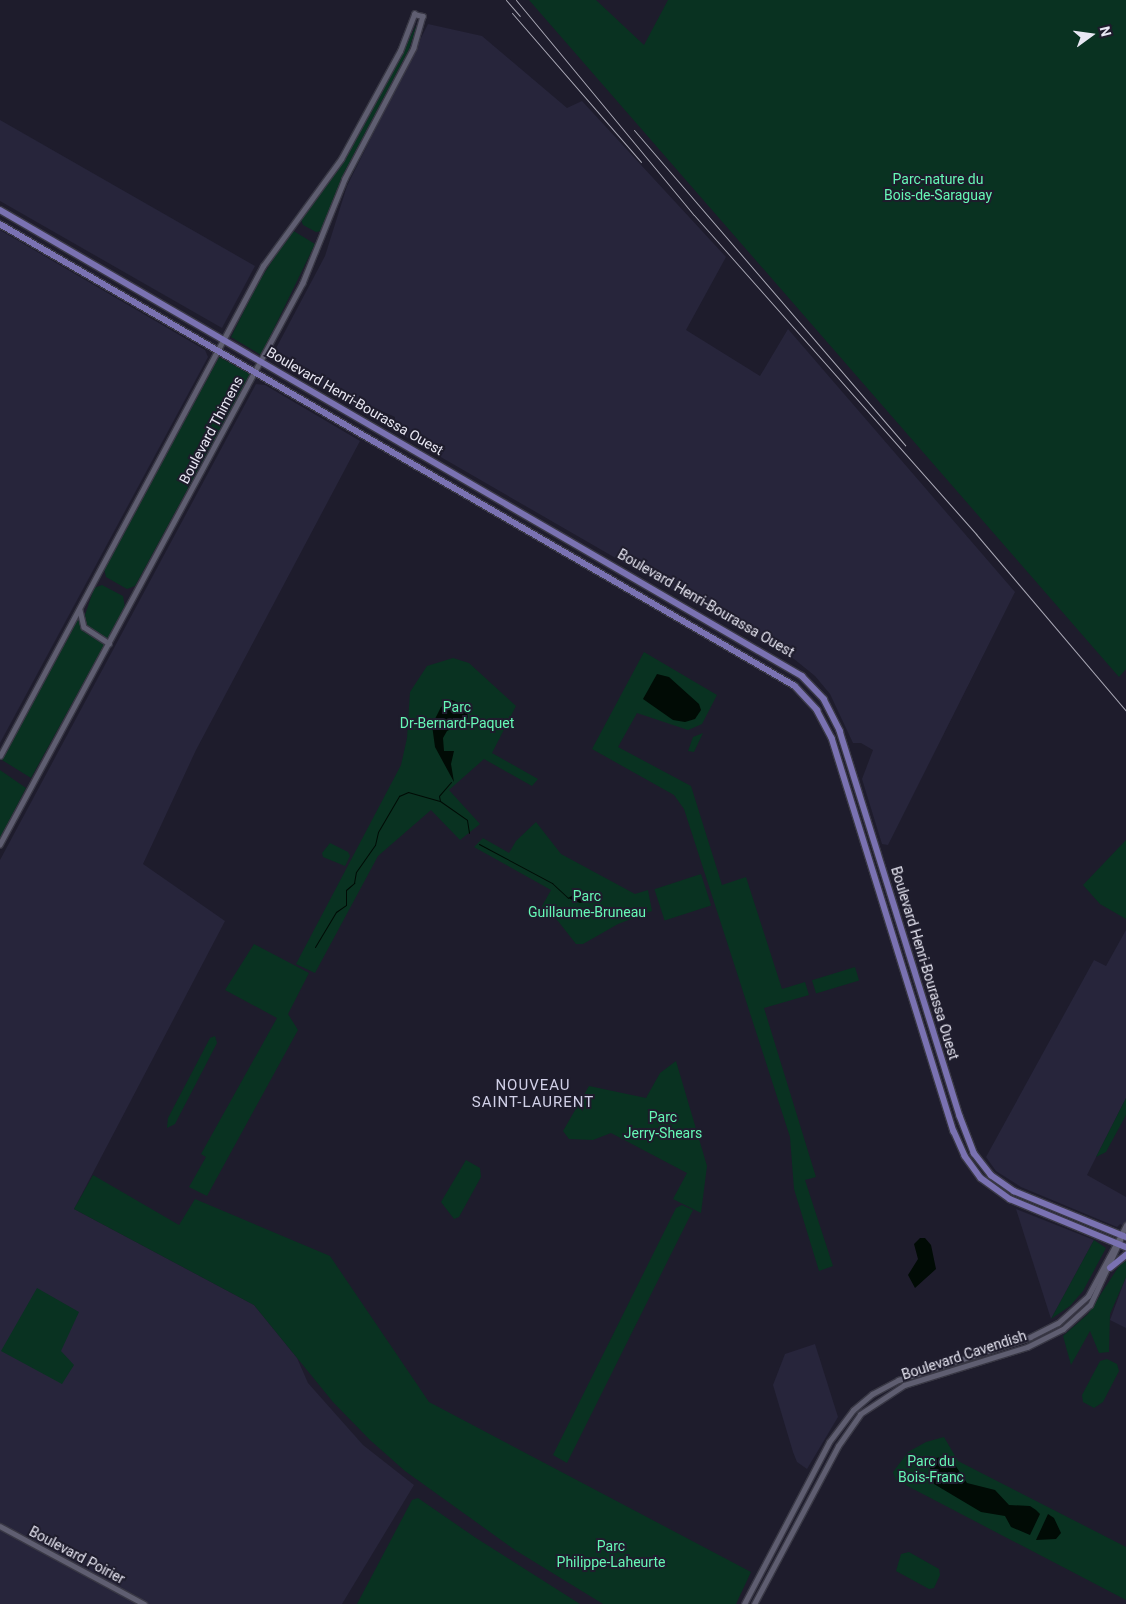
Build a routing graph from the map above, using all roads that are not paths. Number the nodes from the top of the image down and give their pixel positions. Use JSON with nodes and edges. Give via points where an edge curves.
{"nodes":[{"id":1,"x":0,"y":210,"type":"edge"},
{"id":2,"x":0,"y":224,"type":"edge"},
{"id":3,"x":223,"y":339,"type":"junction"},
{"id":4,"x":218,"y":350,"type":"junction"},
{"id":5,"x":262,"y":361,"type":"junction"},
{"id":6,"x":256,"y":372,"type":"junction"},
{"id":7,"x":79,"y":608,"type":"junction"},
{"id":8,"x":109,"y":643,"type":"junction"},
{"id":9,"x":0,"y":756,"type":"edge"},
{"id":10,"x":0,"y":845,"type":"edge"},
{"id":11,"x":1126,"y":1225,"type":"edge"},
{"id":12,"x":1124,"y":1236,"type":"edge"},
{"id":13,"x":1122,"y":1244,"type":"edge"},
{"id":14,"x":1126,"y":1254,"type":"edge"},
{"id":15,"x":1110,"y":1268,"type":"junction"},
{"id":16,"x":0,"y":1526,"type":"edge"},
{"id":17,"x":144,"y":1604,"type":"edge"},
{"id":18,"x":744,"y":1604,"type":"edge"},
{"id":19,"x":754,"y":1604,"type":"edge"}],
"edges":[{"from":1,"to":3,"type":"main road","name":"Boulevard Henri-Bourassa Ouest"},
{"from":2,"to":4,"type":"main road","name":"Boulevard Henri-Bourassa Ouest"},
{"from":3,"to":4,"type":"street"},
{"from":3,"to":5,"type":"main road","name":"Boulevard Henri-Bourassa Ouest"},
{"from":3,"to":5,"type":"street","name":"Boulevard Thimens","via":[[275,246],[341,159],[402,46],[414,14],[423,16],[416,44],[350,169],[307,273]]},
{"from":4,"to":6,"type":"main road","name":"Boulevard Henri-Bourassa Ouest"},
{"from":4,"to":7,"type":"street"},
{"from":5,"to":6,"type":"street","name":"Boulevard Thimens"},
{"from":5,"to":12,"type":"main road","name":"Boulevard Henri-Bourassa Ouest","via":[[779,659],[812,684],[830,709],[840,731],[957,1109],[974,1153],[991,1175],[1014,1191]]},
{"from":6,"to":8,"type":"street","name":"Boulevard Thimens"},
{"from":6,"to":13,"type":"main road","name":"Boulevard Henri-Bourassa Ouest","via":[[769,668],[803,693],[820,713],[832,738],[954,1131],[965,1156],[981,1178],[1005,1196]]},
{"from":7,"to":8,"type":"street","via":[[84,627]]},
{"from":7,"to":9,"type":"street"},
{"from":8,"to":10,"type":"street","name":"Boulevard Thimens"},
{"from":11,"to":12,"type":"street"},
{"from":12,"to":13,"type":"main road"},
{"from":13,"to":15,"type":"main road","name":"Boulevard Cavendish"},
{"from":13,"to":18,"type":"main road","name":"Boulevard Cavendish","via":[[1086,1299],[1058,1324],[1025,1339],[898,1380],[872,1394],[853,1410],[829,1442]]},
{"from":14,"to":15,"type":"main road"},
{"from":15,"to":19,"type":"main road","name":"Boulevard Cavendish","via":[[1088,1308],[1059,1332],[1027,1347],[904,1384],[865,1410],[840,1442]]},
{"from":16,"to":17,"type":"street","name":"Boulevard Poirier"}]}
